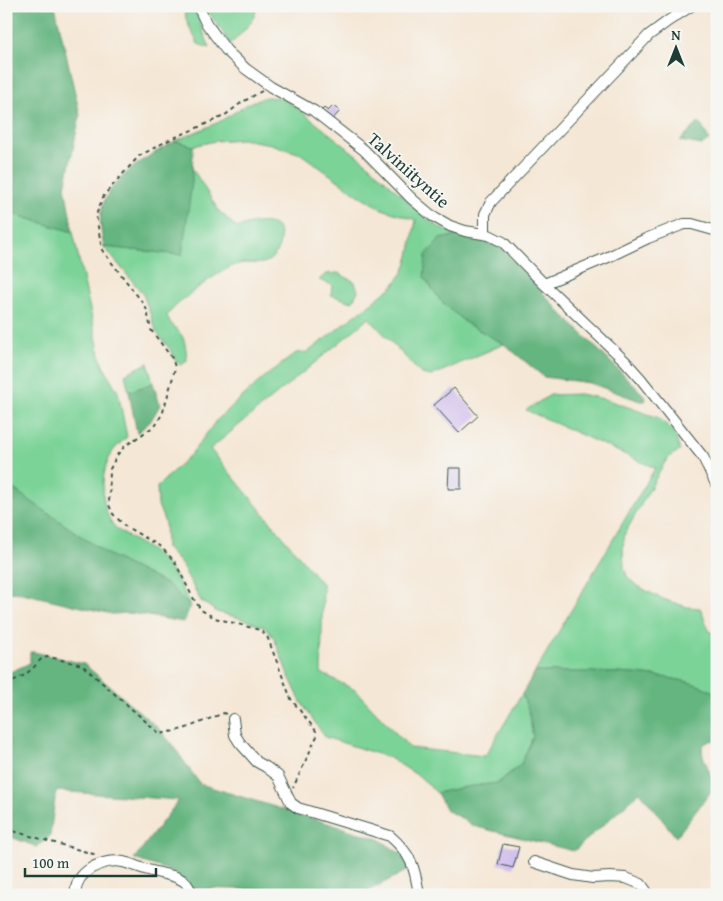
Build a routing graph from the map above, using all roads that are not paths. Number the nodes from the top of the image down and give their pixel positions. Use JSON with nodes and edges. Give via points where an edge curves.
{"nodes":[{"id":1,"x":198,"y":6,"type":"edge"},
{"id":2,"x":691,"y":6,"type":"edge"},
{"id":3,"x":717,"y":231,"type":"edge"},
{"id":4,"x":485,"y":234,"type":"junction"},
{"id":5,"x":544,"y":284,"type":"junction"},
{"id":6,"x":717,"y":486,"type":"edge"},
{"id":7,"x":233,"y":719,"type":"road end"},
{"id":8,"x":534,"y":862,"type":"dead end"},
{"id":9,"x":76,"y":895,"type":"edge"},
{"id":10,"x":193,"y":895,"type":"edge"},
{"id":11,"x":419,"y":895,"type":"edge"},
{"id":12,"x":649,"y":895,"type":"edge"}],
"edges":[{"from":1,"to":4,"type":"street","name":"Talviniityntie","via":[[226,50],[246,69],[314,112],[364,150],[431,215],[450,226]]},
{"from":2,"to":4,"type":"street","via":[[649,35],[491,202],[485,214]]},
{"from":3,"to":5,"type":"street","via":[[684,224]]},
{"from":4,"to":5,"type":"street","name":"Talviniityntie","via":[[503,242]]},
{"from":5,"to":6,"type":"street","name":"Talviniityntie","via":[[641,379],[703,458]]},
{"from":7,"to":11,"type":"street","via":[[235,735],[240,743],[257,762],[278,776],[289,800],[298,808],[390,836],[400,845],[415,870]]},
{"from":8,"to":12,"type":"street","via":[[573,875],[626,878],[641,884]]},
{"from":9,"to":10,"type":"street","via":[[76,885],[82,874],[106,863],[121,862],[185,882]]}]}
